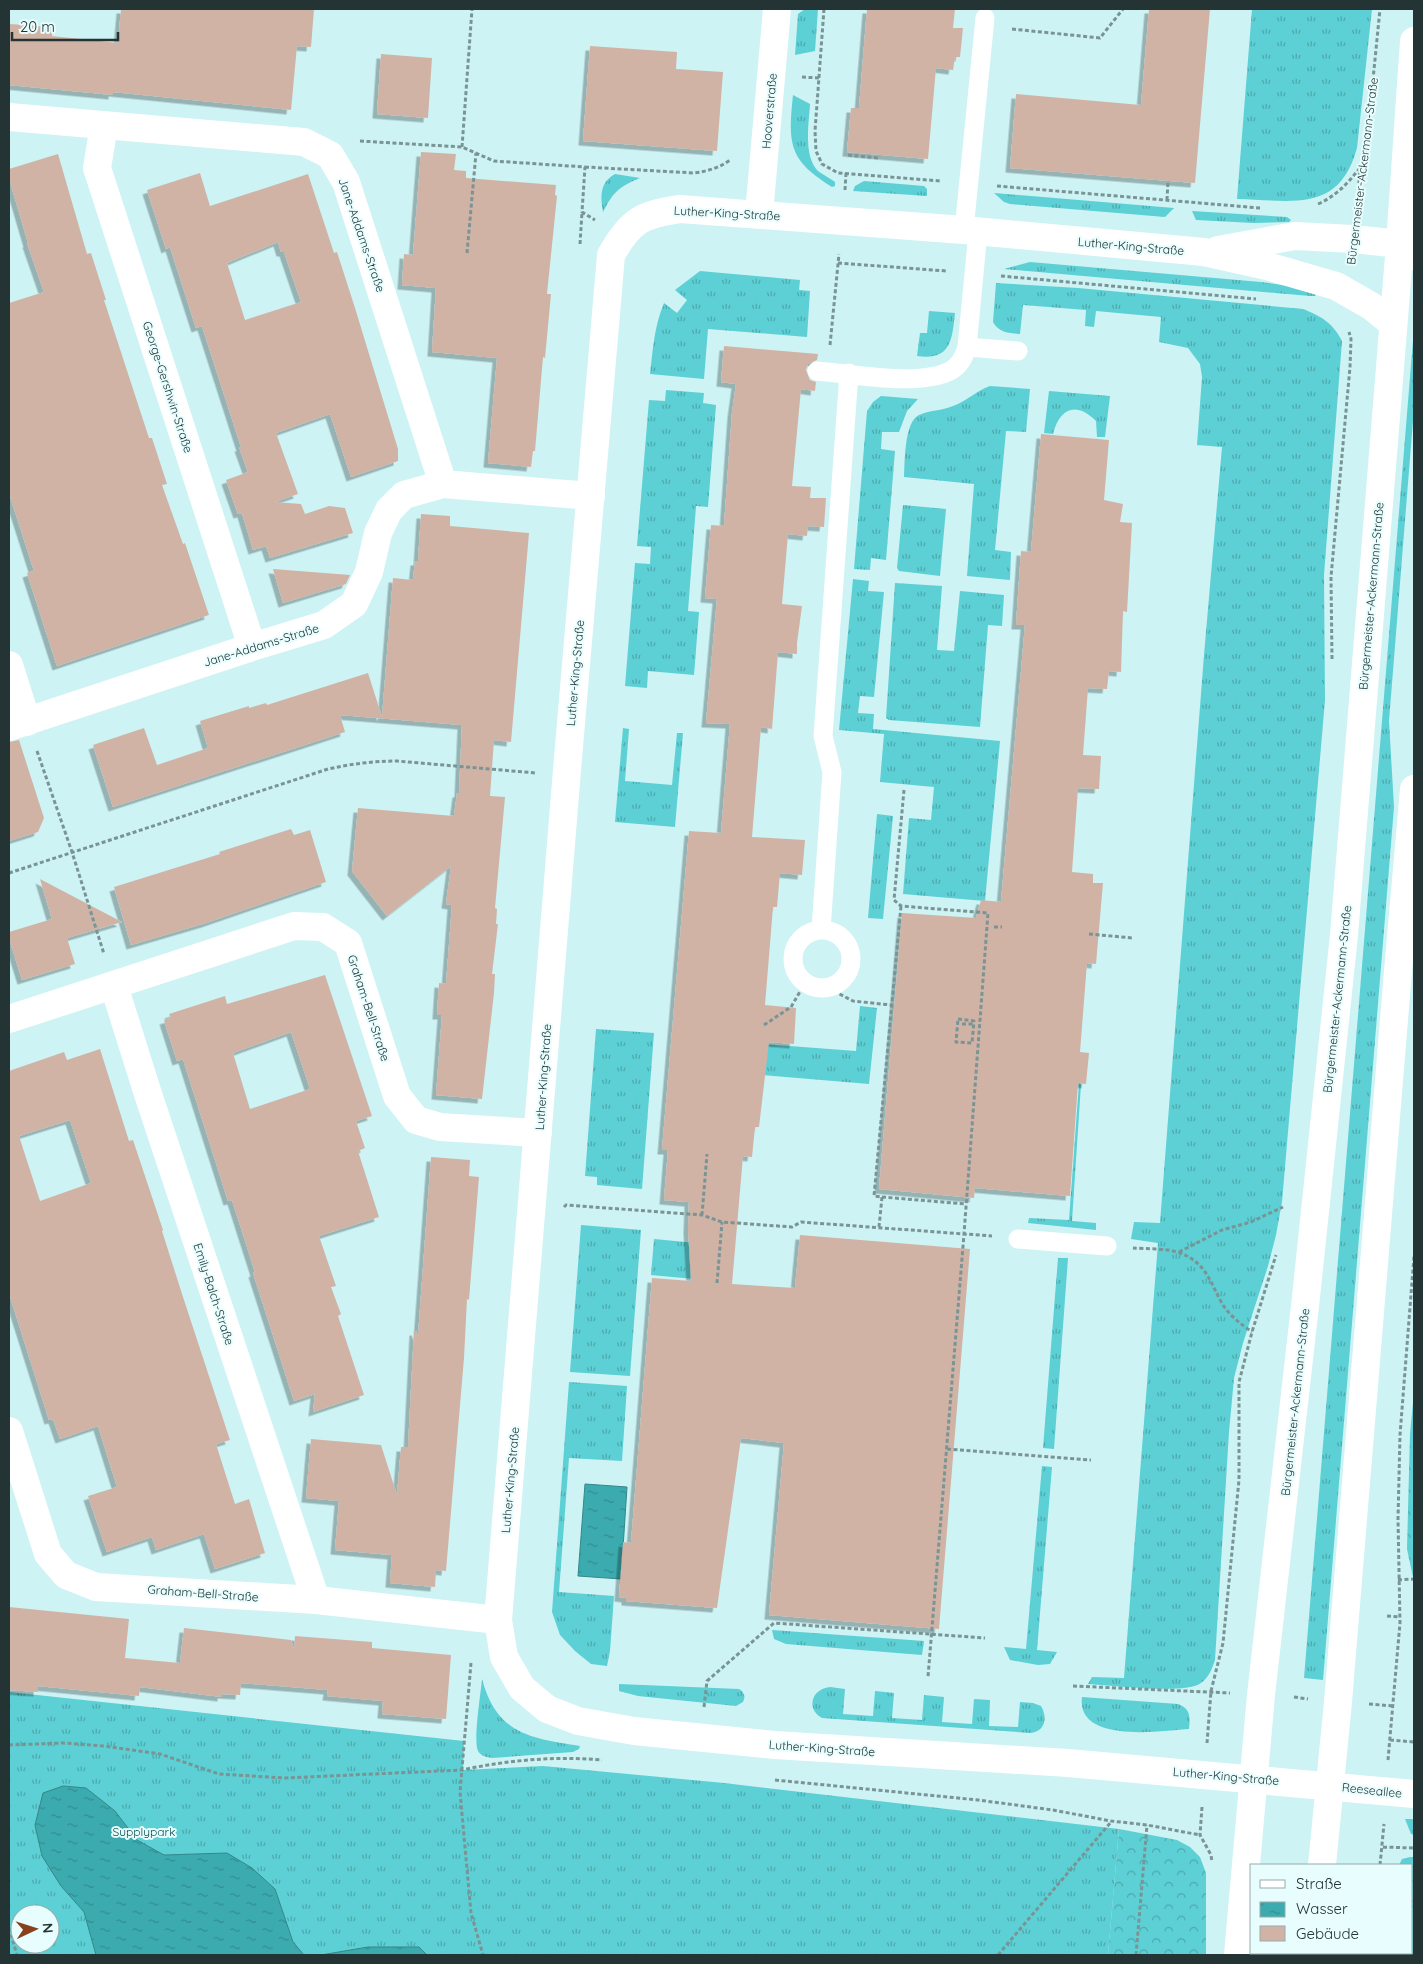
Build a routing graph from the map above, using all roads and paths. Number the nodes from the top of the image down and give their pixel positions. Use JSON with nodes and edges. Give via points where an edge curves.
{"nodes":[{"id":1,"x":472,"y":9,"type":"edge"},
{"id":2,"x":777,"y":9,"type":"edge"},
{"id":3,"x":824,"y":9,"type":"edge"},
{"id":4,"x":1123,"y":9,"type":"edge"},
{"id":5,"x":1380,"y":9,"type":"edge"},
{"id":6,"x":985,"y":22,"type":"joint"},
{"id":7,"x":1414,"y":41,"type":"edge"},
{"id":8,"x":9,"y":116,"type":"edge"},
{"id":9,"x":104,"y":125,"type":"junction"},
{"id":10,"x":462,"y":147,"type":"junction"},
{"id":11,"x":476,"y":152,"type":"junction"},
{"id":12,"x":330,"y":155,"type":"junction"},
{"id":13,"x":737,"y":155,"type":"dead end"},
{"id":14,"x":848,"y":155,"type":"dead end"},
{"id":15,"x":878,"y":158,"type":"dead end"},
{"id":16,"x":584,"y":167,"type":"junction"},
{"id":17,"x":1360,"y":168,"type":"junction"},
{"id":18,"x":846,"y":174,"type":"junction"},
{"id":19,"x":1168,"y":181,"type":"dead end"},
{"id":20,"x":969,"y":183,"type":"junction"},
{"id":21,"x":1167,"y":200,"type":"junction"},
{"id":22,"x":1313,"y":206,"type":"dead end"},
{"id":23,"x":1267,"y":208,"type":"dead end"},
{"id":24,"x":759,"y":214,"type":"junction"},
{"id":25,"x":842,"y":220,"type":"junction"},
{"id":26,"x":971,"y":231,"type":"junction"},
{"id":27,"x":621,"y":236,"type":"junction"},
{"id":28,"x":1354,"y":239,"type":"junction"},
{"id":29,"x":1407,"y":250,"type":"edge"},
{"id":30,"x":1204,"y":252,"type":"junction"},
{"id":31,"x":467,"y":253,"type":"dead end"},
{"id":32,"x":838,"y":263,"type":"junction"},
{"id":33,"x":974,"y":273,"type":"junction"},
{"id":34,"x":1349,"y":292,"type":"junction"},
{"id":35,"x":1261,"y":299,"type":"dead end"},
{"id":36,"x":1393,"y":324,"type":"junction"},
{"id":37,"x":967,"y":347,"type":"junction"},
{"id":38,"x":1018,"y":351,"type":"dead end"},
{"id":39,"x":822,"y":371,"type":"joint"},
{"id":40,"x":849,"y":373,"type":"junction"},
{"id":41,"x":443,"y":484,"type":"junction"},
{"id":42,"x":591,"y":496,"type":"junction"},
{"id":43,"x":252,"y":647,"type":"junction"},
{"id":44,"x":9,"y":666,"type":"edge"},
{"id":45,"x":1332,"y":666,"type":"dead end"},
{"id":46,"x":18,"y":724,"type":"edge"},
{"id":47,"x":566,"y":775,"type":"junction"},
{"id":48,"x":1414,"y":789,"type":"edge"},
{"id":49,"x":904,"y":790,"type":"dead end"},
{"id":50,"x":72,"y":852,"type":"junction"},
{"id":51,"x":9,"y":873,"type":"edge"},
{"id":52,"x":901,"y":906,"type":"junction"},
{"id":53,"x":994,"y":926,"type":"dead end"},
{"id":54,"x":1002,"y":927,"type":"dead end"},
{"id":55,"x":822,"y":930,"type":"junction"},
{"id":56,"x":1089,"y":934,"type":"dead end"},
{"id":57,"x":1133,"y":938,"type":"dead end"},
{"id":58,"x":805,"y":983,"type":"junction"},
{"id":59,"x":1405,"y":984,"type":"edge"},
{"id":60,"x":114,"y":986,"type":"junction"},
{"id":61,"x":828,"y":988,"type":"junction"},
{"id":62,"x":891,"y":1004,"type":"junction"},
{"id":63,"x":9,"y":1020,"type":"edge"},
{"id":64,"x":962,"y":1024,"type":"dead end"},
{"id":65,"x":973,"y":1024,"type":"junction"},
{"id":66,"x":980,"y":1024,"type":"junction"},
{"id":67,"x":764,"y":1025,"type":"dead end"},
{"id":68,"x":538,"y":1133,"type":"junction"},
{"id":69,"x":707,"y":1154,"type":"dead end"},
{"id":70,"x":882,"y":1197,"type":"junction"},
{"id":71,"x":966,"y":1204,"type":"junction"},
{"id":72,"x":532,"y":1210,"type":"junction"},
{"id":73,"x":1285,"y":1213,"type":"dead end"},
{"id":74,"x":702,"y":1215,"type":"junction"},
{"id":75,"x":722,"y":1222,"type":"junction"},
{"id":76,"x":880,"y":1227,"type":"junction"},
{"id":77,"x":964,"y":1234,"type":"junction"},
{"id":78,"x":1018,"y":1239,"type":"joint"},
{"id":79,"x":1108,"y":1246,"type":"joint"},
{"id":80,"x":1277,"y":1248,"type":"dead end"},
{"id":81,"x":1178,"y":1252,"type":"junction"},
{"id":82,"x":1414,"y":1256,"type":"edge"},
{"id":83,"x":717,"y":1283,"type":"dead end"},
{"id":84,"x":1252,"y":1332,"type":"junction"},
{"id":85,"x":9,"y":1430,"type":"edge"},
{"id":86,"x":947,"y":1449,"type":"junction"},
{"id":87,"x":1091,"y":1460,"type":"dead end"},
{"id":88,"x":1414,"y":1578,"type":"edge"},
{"id":89,"x":1398,"y":1580,"type":"junction"},
{"id":90,"x":316,"y":1600,"type":"junction"},
{"id":91,"x":1387,"y":1616,"type":"dead end"},
{"id":92,"x":1400,"y":1618,"type":"junction"},
{"id":93,"x":487,"y":1619,"type":"junction"},
{"id":94,"x":932,"y":1633,"type":"junction"},
{"id":95,"x":985,"y":1638,"type":"dead end"},
{"id":96,"x":928,"y":1677,"type":"dead end"},
{"id":97,"x":702,"y":1739,"type":"junction"},
{"id":98,"x":1390,"y":1740,"type":"junction"},
{"id":99,"x":1414,"y":1742,"type":"edge"},
{"id":100,"x":9,"y":1745,"type":"edge"},
{"id":101,"x":605,"y":1761,"type":"dead end"},
{"id":102,"x":462,"y":1770,"type":"junction"},
{"id":103,"x":1205,"y":1774,"type":"junction"},
{"id":104,"x":1252,"y":1778,"type":"junction"},
{"id":105,"x":770,"y":1779,"type":"dead end"},
{"id":106,"x":1329,"y":1786,"type":"junction"},
{"id":107,"x":1386,"y":1791,"type":"junction"},
{"id":108,"x":1414,"y":1794,"type":"edge"},
{"id":109,"x":1111,"y":1821,"type":"junction"},
{"id":110,"x":1147,"y":1825,"type":"junction"},
{"id":111,"x":1200,"y":1835,"type":"junction"},
{"id":112,"x":1383,"y":1847,"type":"junction"},
{"id":113,"x":1414,"y":1848,"type":"edge"},
{"id":114,"x":1322,"y":1864,"type":"edge"},
{"id":115,"x":1380,"y":1864,"type":"edge"},
{"id":116,"x":1214,"y":1870,"type":"dead end"},
{"id":117,"x":9,"y":1928,"type":"edge"},
{"id":118,"x":18,"y":1955,"type":"edge"},
{"id":119,"x":483,"y":1955,"type":"edge"},
{"id":120,"x":998,"y":1955,"type":"edge"},
{"id":121,"x":1136,"y":1955,"type":"edge"},
{"id":122,"x":1238,"y":1955,"type":"edge"}],
"edges":[{"from":1,"to":10,"type":"path"},
{"from":2,"to":24,"type":"street","name":"Hooverstraße"},
{"from":3,"to":18,"type":"path","via":[[816,151],[822,164]]},
{"from":4,"to":6,"type":"path","via":[[1100,38]]},
{"from":5,"to":17,"type":"path","name":"Bürgermeister-Ackermann-Straße","via":[[1365,160]]},
{"from":6,"to":20,"type":"lane"},
{"from":7,"to":29,"type":"street","name":"Bürgermeister-Ackermann-Straße"},
{"from":8,"to":9,"type":"street"},
{"from":9,"to":12,"type":"street","via":[[304,142]]},
{"from":9,"to":43,"type":"street","name":"George-Gershwin-Straße","via":[[97,168]]},
{"from":10,"to":11,"type":"path"},
{"from":10,"to":12,"type":"path","via":[[350,140]]},
{"from":11,"to":16,"type":"path","via":[[494,161]]},
{"from":11,"to":31,"type":"path"},
{"from":12,"to":41,"type":"street","name":"Jane-Addams-Straße","via":[[346,182]]},
{"from":13,"to":16,"type":"path","via":[[720,167],[694,173]]},
{"from":14,"to":15,"type":"path"},
{"from":16,"to":27,"type":"path","via":[[582,212]]},
{"from":17,"to":22,"type":"path","via":[[1343,188],[1328,200]]},
{"from":17,"to":28,"type":"path","name":"Bürgermeister-Ackermann-Straße"},
{"from":18,"to":20,"type":"path"},
{"from":18,"to":25,"type":"path"},
{"from":19,"to":21,"type":"path"},
{"from":20,"to":21,"type":"path"},
{"from":20,"to":26,"type":"lane"},
{"from":21,"to":23,"type":"path"},
{"from":24,"to":25,"type":"street","name":"Luther-King-Straße"},
{"from":24,"to":27,"type":"street","name":"Luther-King-Straße","via":[[680,209],[657,212],[636,222]]},
{"from":25,"to":26,"type":"street","name":"Luther-King-Straße"},
{"from":25,"to":32,"type":"path"},
{"from":26,"to":30,"type":"street","name":"Luther-King-Straße"},
{"from":26,"to":33,"type":"lane"},
{"from":27,"to":42,"type":"street","name":"Luther-King-Straße","via":[[611,255]]},
{"from":28,"to":29,"type":"street","name":"Luther-King-Straße"},
{"from":28,"to":30,"type":"street","name":"Luther-King-Straße","via":[[1296,236]]},
{"from":29,"to":36,"type":"street","name":"Bürgermeister-Ackermann-Straße"},
{"from":30,"to":34,"type":"street","name":"Luther-King-Straße","via":[[1306,276]]},
{"from":32,"to":33,"type":"path"},
{"from":32,"to":39,"type":"path"},
{"from":33,"to":35,"type":"path"},
{"from":33,"to":37,"type":"lane"},
{"from":34,"to":36,"type":"street","name":"Luther-King-Straße"},
{"from":34,"to":45,"type":"path","via":[[1350,367],[1331,576]]},
{"from":36,"to":104,"type":"street","name":"Bürgermeister-Ackermann-Straße","via":[[1344,935]]},
{"from":37,"to":38,"type":"lane"},
{"from":37,"to":40,"type":"lane","via":[[963,360],[951,371],[935,375],[911,379]]},
{"from":39,"to":40,"type":"lane"},
{"from":40,"to":55,"type":"lane","via":[[823,736],[832,772]]},
{"from":41,"to":42,"type":"street","name":"Jane-Addams-Straße"},
{"from":41,"to":43,"type":"street","name":"Jane-Addams-Straße","via":[[404,495],[389,510],[378,534],[369,572],[354,604],[324,625]]},
{"from":42,"to":47,"type":"street","name":"Luther-King-Straße"},
{"from":43,"to":46,"type":"street","name":"Jane-Addams-Straße"},
{"from":44,"to":46,"type":"street"},
{"from":46,"to":50,"type":"path"},
{"from":47,"to":50,"type":"path","via":[[397,761],[352,764]]},
{"from":47,"to":68,"type":"street","name":"Luther-King-Straße"},
{"from":48,"to":59,"type":"street"},
{"from":49,"to":52,"type":"path","via":[[894,900]]},
{"from":50,"to":51,"type":"path"},
{"from":50,"to":60,"type":"path"},
{"from":52,"to":62,"type":"path"},
{"from":52,"to":66,"type":"path","via":[[988,913]]},
{"from":53,"to":54,"type":"path"},
{"from":55,"to":58,"type":"lane","via":[[805,936],[795,950],[795,968]]},
{"from":55,"to":61,"type":"lane","via":[[840,935],[851,951],[850,970],[837,984]]},
{"from":56,"to":57,"type":"path"},
{"from":58,"to":61,"type":"lane"},
{"from":58,"to":67,"type":"path","via":[[791,1007]]},
{"from":59,"to":106,"type":"street"},
{"from":60,"to":63,"type":"street","name":"Graham-Bell-Straße"},
{"from":60,"to":68,"type":"street","name":"Graham-Bell-Straße","via":[[294,926],[323,927],[348,943],[397,1096],[416,1120],[440,1127]]},
{"from":60,"to":90,"type":"street","name":"Emily-Balch-Straße"},
{"from":61,"to":62,"type":"path","via":[[853,1001]]},
{"from":62,"to":70,"type":"path","via":[[874,1196]]},
{"from":64,"to":65,"type":"path"},
{"from":65,"to":65,"type":"path","via":[[974,1021],[958,1020],[956,1042],[972,1042]]},
{"from":65,"to":66,"type":"path"},
{"from":66,"to":71,"type":"path"},
{"from":68,"to":72,"type":"street","name":"Luther-King-Straße"},
{"from":69,"to":74,"type":"path"},
{"from":70,"to":71,"type":"path"},
{"from":70,"to":76,"type":"path"},
{"from":71,"to":77,"type":"path"},
{"from":72,"to":74,"type":"path","via":[[558,1213],[566,1205]]},
{"from":72,"to":93,"type":"street","name":"Luther-King-Straße"},
{"from":73,"to":81,"type":"path","via":[[1287,1205],[1251,1222],[1222,1230]]},
{"from":74,"to":75,"type":"path"},
{"from":75,"to":76,"type":"path","via":[[792,1227],[801,1222]]},
{"from":75,"to":83,"type":"path"},
{"from":76,"to":77,"type":"path"},
{"from":77,"to":78,"type":"path"},
{"from":77,"to":86,"type":"path"},
{"from":78,"to":79,"type":"lane"},
{"from":79,"to":81,"type":"path"},
{"from":80,"to":84,"type":"path"},
{"from":81,"to":84,"type":"path","via":[[1195,1261],[1208,1274],[1224,1306]]},
{"from":82,"to":89,"type":"path","via":[[1400,1435]]},
{"from":84,"to":103,"type":"path","via":[[1239,1382],[1239,1480],[1223,1643],[1211,1691]]},
{"from":85,"to":90,"type":"street","name":"Graham-Bell-Straße","via":[[48,1554],[66,1575],[96,1587]]},
{"from":86,"to":87,"type":"path"},
{"from":86,"to":94,"type":"path"},
{"from":88,"to":89,"type":"path"},
{"from":89,"to":92,"type":"path"},
{"from":90,"to":93,"type":"street","name":"Graham-Bell-Straße"},
{"from":91,"to":92,"type":"path"},
{"from":92,"to":98,"type":"path"},
{"from":93,"to":97,"type":"street","name":"Luther-King-Straße","via":[[522,1688],[547,1710],[578,1721]]},
{"from":93,"to":102,"type":"path"},
{"from":94,"to":95,"type":"path"},
{"from":94,"to":96,"type":"path"},
{"from":94,"to":97,"type":"path","via":[[774,1623],[707,1680]]},
{"from":97,"to":103,"type":"street","name":"Luther-King-Straße"},
{"from":98,"to":99,"type":"path"},
{"from":98,"to":107,"type":"path"},
{"from":100,"to":102,"type":"path","via":[[63,1743],[104,1746],[160,1754],[219,1774],[285,1778]]},
{"from":101,"to":102,"type":"path","via":[[548,1758]]},
{"from":102,"to":119,"type":"path","via":[[460,1792],[470,1913]]},
{"from":103,"to":104,"type":"street","name":"Luther-King-Straße"},
{"from":103,"to":111,"type":"path"},
{"from":104,"to":106,"type":"street","name":"Luther-King-Straße"},
{"from":104,"to":122,"type":"street","name":"Bürgermeister-Ackermann-Straße"},
{"from":105,"to":109,"type":"path","via":[[978,1800]]},
{"from":106,"to":107,"type":"street","name":"Reeseallee"},
{"from":106,"to":114,"type":"street"},
{"from":107,"to":108,"type":"street","name":"Reeseallee"},
{"from":107,"to":112,"type":"path"},
{"from":109,"to":110,"type":"path"},
{"from":109,"to":120,"type":"path"},
{"from":110,"to":111,"type":"path"},
{"from":110,"to":121,"type":"path"},
{"from":111,"to":116,"type":"path","via":[[1211,1855]]},
{"from":112,"to":113,"type":"path"},
{"from":112,"to":115,"type":"path"},
{"from":117,"to":118,"type":"path"}]}
